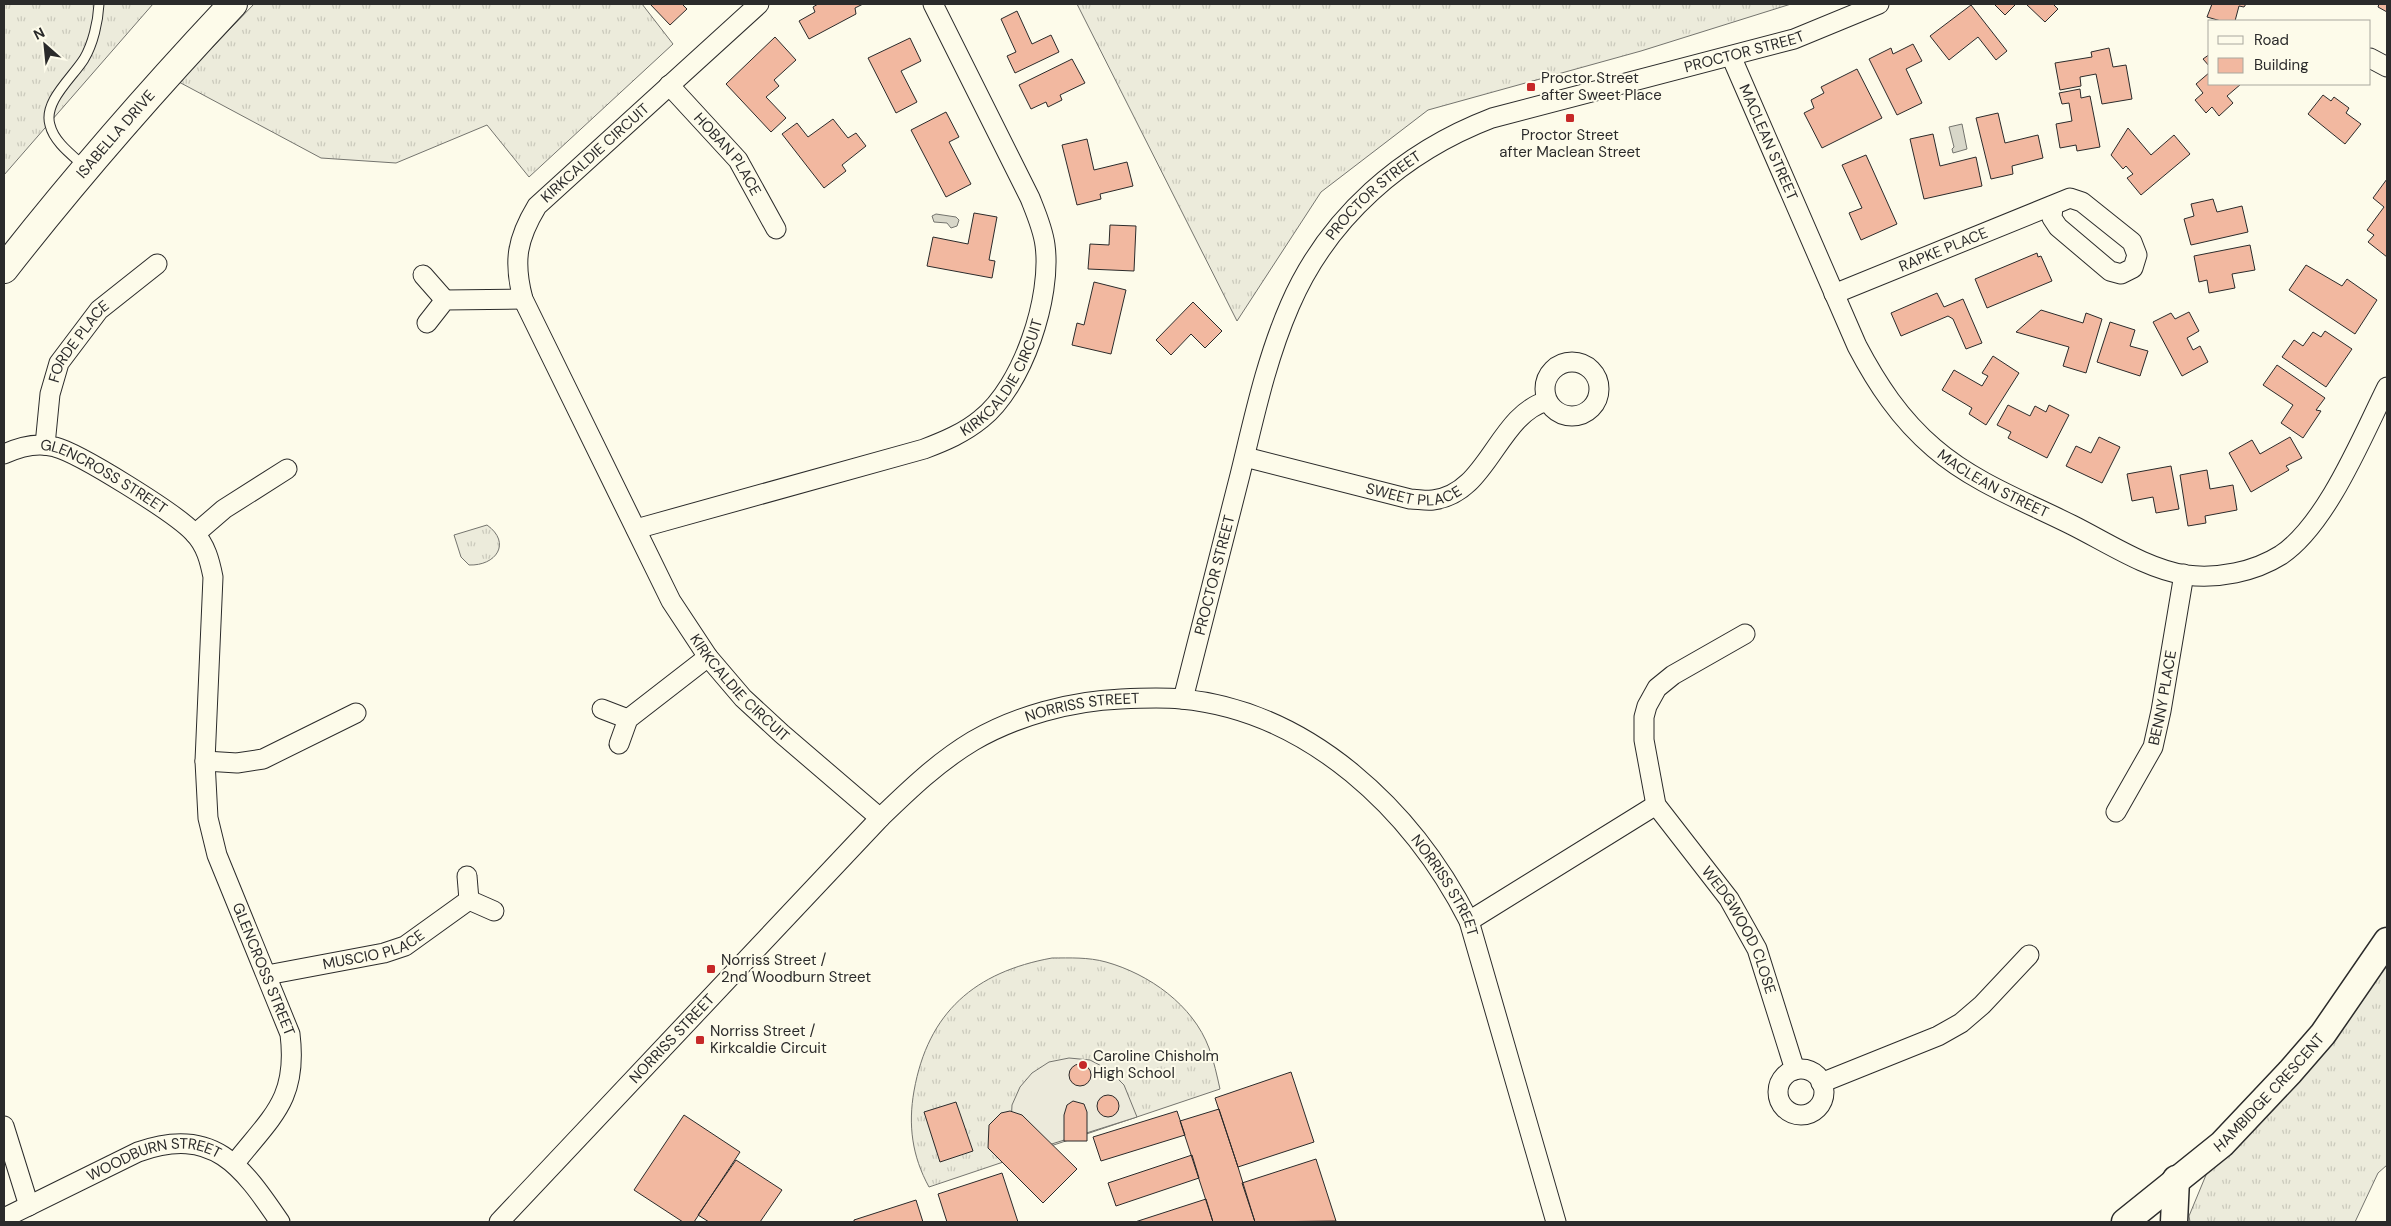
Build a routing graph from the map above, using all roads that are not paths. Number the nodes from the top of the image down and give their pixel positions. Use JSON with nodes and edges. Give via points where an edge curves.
{"nodes":[{"id":1,"x":99,"y":4,"type":"edge"},
{"id":2,"x":233,"y":4,"type":"edge"},
{"id":3,"x":758,"y":4,"type":"edge"},
{"id":4,"x":933,"y":4,"type":"edge"},
{"id":5,"x":1878,"y":4,"type":"edge"},
{"id":6,"x":1731,"y":56,"type":"junction"},
{"id":7,"x":2371,"y":59,"type":"edge"},
{"id":8,"x":2387,"y":67,"type":"edge"},
{"id":9,"x":669,"y":85,"type":"junction"},
{"id":10,"x":86,"y":168,"type":"junction"},
{"id":11,"x":2053,"y":206,"type":"junction"},
{"id":12,"x":776,"y":229,"type":"dead end"},
{"id":13,"x":157,"y":264,"type":"dead end"},
{"id":14,"x":4,"y":269,"type":"edge"},
{"id":15,"x":423,"y":274,"type":"dead end"},
{"id":16,"x":1834,"y":294,"type":"junction"},
{"id":17,"x":523,"y":299,"type":"junction"},
{"id":18,"x":445,"y":300,"type":"junction"},
{"id":19,"x":427,"y":323,"type":"dead end"},
{"id":20,"x":2387,"y":387,"type":"edge"},
{"id":21,"x":1547,"y":401,"type":"dead end"},
{"id":22,"x":45,"y":445,"type":"junction"},
{"id":23,"x":4,"y":454,"type":"edge"},
{"id":24,"x":1244,"y":457,"type":"junction"},
{"id":25,"x":287,"y":469,"type":"dead end"},
{"id":26,"x":636,"y":528,"type":"junction"},
{"id":27,"x":195,"y":534,"type":"junction"},
{"id":28,"x":2184,"y":574,"type":"junction"},
{"id":29,"x":1745,"y":634,"type":"dead end"},
{"id":30,"x":708,"y":657,"type":"junction"},
{"id":31,"x":1183,"y":699,"type":"junction"},
{"id":32,"x":602,"y":709,"type":"dead end"},
{"id":33,"x":356,"y":713,"type":"dead end"},
{"id":34,"x":628,"y":719,"type":"junction"},
{"id":35,"x":619,"y":744,"type":"dead end"},
{"id":36,"x":205,"y":761,"type":"junction"},
{"id":37,"x":1656,"y":805,"type":"junction"},
{"id":38,"x":2116,"y":812,"type":"dead end"},
{"id":39,"x":880,"y":818,"type":"junction"},
{"id":40,"x":467,"y":876,"type":"dead end"},
{"id":41,"x":469,"y":900,"type":"junction"},
{"id":42,"x":494,"y":911,"type":"dead end"},
{"id":43,"x":1469,"y":921,"type":"junction"},
{"id":44,"x":2387,"y":941,"type":"edge"},
{"id":45,"x":2029,"y":955,"type":"dead end"},
{"id":46,"x":266,"y":975,"type":"junction"},
{"id":47,"x":1795,"y":1070,"type":"junction"},
{"id":48,"x":1822,"y":1083,"type":"junction"},
{"id":49,"x":4,"y":1126,"type":"edge"},
{"id":50,"x":235,"y":1162,"type":"junction"},
{"id":51,"x":2176,"y":1178,"type":"junction"},
{"id":52,"x":29,"y":1206,"type":"junction"},
{"id":53,"x":4,"y":1218,"type":"edge"},
{"id":54,"x":2133,"y":1220,"type":"edge"},
{"id":55,"x":280,"y":1222,"type":"edge"},
{"id":56,"x":499,"y":1222,"type":"edge"},
{"id":57,"x":1556,"y":1222,"type":"edge"},
{"id":58,"x":2174,"y":1222,"type":"edge"}],
"edges":[{"from":1,"to":10,"type":"lane","via":[[94,34],[85,58],[48,113],[54,136]]},
{"from":2,"to":10,"type":"main road","name":"ISABELLA DRIVE"},
{"from":3,"to":9,"type":"street","name":"KIRKCALDIE CIRCUIT"},
{"from":4,"to":26,"type":"street","name":"KIRKCALDIE CIRCUIT","via":[[1030,198],[1042,229],[1044,293],[1018,371],[1005,393],[982,418],[955,437],[924,449]]},
{"from":5,"to":6,"type":"street","name":"PROCTOR STREET","via":[[1794,39]]},
{"from":6,"to":16,"type":"street","name":"MACLEAN STREET"},
{"from":6,"to":24,"type":"street","name":"PROCTOR STREET","via":[[1492,118],[1417,154],[1373,189],[1335,231],[1290,305],[1268,362]]},
{"from":7,"to":8,"type":"street"},
{"from":9,"to":12,"type":"street","name":"HOBAN PLACE","via":[[738,160]]},
{"from":9,"to":17,"type":"street","name":"KIRKCALDIE CIRCUIT","via":[[537,206],[524,228],[518,255]]},
{"from":10,"to":14,"type":"main road","name":"ISABELLA DRIVE"},
{"from":11,"to":11,"type":"street","name":"RAPKE PLACE","via":[[2070,198],[2082,202],[2136,247],[2138,255],[2133,268],[2121,274],[2110,271],[2058,227],[2052,218]]},
{"from":11,"to":16,"type":"street","name":"RAPKE PLACE"},
{"from":13,"to":22,"type":"street","name":"FORDE PLACE","via":[[99,310],[59,363],[50,394]]},
{"from":15,"to":18,"type":"street"},
{"from":16,"to":28,"type":"street","name":"MACLEAN STREET","via":[[1877,384],[1903,418],[1933,448],[1993,485],[2146,562]]},
{"from":17,"to":18,"type":"street"},
{"from":17,"to":26,"type":"street","name":"KIRKCALDIE CIRCUIT"},
{"from":18,"to":19,"type":"street"},
{"from":20,"to":28,"type":"street","name":"MACLEAN STREET","via":[[2328,502],[2308,531],[2268,562],[2236,573]]},
{"from":21,"to":24,"type":"street","name":"SWEET PLACE","via":[[1522,415],[1472,478],[1455,493],[1434,500],[1410,499]]},
{"from":22,"to":23,"type":"street","name":"GLENCROSS STREET","via":[[19,447]]},
{"from":22,"to":27,"type":"street","name":"GLENCROSS STREET","via":[[79,457],[178,519]]},
{"from":24,"to":31,"type":"street","name":"PROCTOR STREET"},
{"from":25,"to":27,"type":"street","via":[[224,510]]},
{"from":26,"to":30,"type":"street","name":"KIRKCALDIE CIRCUIT","via":[[671,601]]},
{"from":27,"to":36,"type":"street","name":"GLENCROSS STREET","via":[[210,559],[214,578]]},
{"from":28,"to":38,"type":"street","name":"BENNY PLACE","via":[[2153,747]]},
{"from":29,"to":37,"type":"street","name":"WEDGWOOD CLOSE","via":[[1673,675],[1657,688],[1647,706],[1644,740]]},
{"from":30,"to":34,"type":"street"},
{"from":30,"to":39,"type":"street","name":"KIRKCALDIE CIRCUIT","via":[[743,698]]},
{"from":31,"to":39,"type":"street","name":"NORRISS STREET","via":[[1101,700],[1022,719],[974,741],[930,770]]},
{"from":31,"to":43,"type":"street","name":"NORRISS STREET","via":[[1226,707],[1268,722],[1309,743],[1348,769],[1384,801],[1416,838],[1458,899]]},
{"from":32,"to":34,"type":"street"},
{"from":33,"to":36,"type":"street","via":[[263,759],[237,763]]},
{"from":34,"to":35,"type":"street"},
{"from":36,"to":46,"type":"street","name":"GLENCROSS STREET","via":[[208,818],[218,855]]},
{"from":37,"to":43,"type":"street"},
{"from":37,"to":47,"type":"street","name":"WEDGWOOD CLOSE","via":[[1729,899],[1750,932]]},
{"from":39,"to":56,"type":"street","name":"NORRISS STREET"},
{"from":40,"to":41,"type":"street"},
{"from":41,"to":42,"type":"street"},
{"from":41,"to":46,"type":"street","name":"MUSCIO PLACE","via":[[405,946],[384,953]]},
{"from":43,"to":57,"type":"street","name":"NORRISS STREET"},
{"from":44,"to":51,"type":"street","name":"HAMBIDGE CRESCENT","via":[[2323,1034],[2296,1065],[2222,1144]]},
{"from":45,"to":48,"type":"street","via":[[1982,1006],[1961,1023],[1938,1036]]},
{"from":46,"to":50,"type":"street","name":"GLENCROSS STREET","via":[[290,1034],[293,1060],[290,1084],[280,1105]]},
{"from":47,"to":48,"type":"street","via":[[1811,1071]]},
{"from":47,"to":48,"type":"street","via":[[1784,1076],[1778,1088],[1780,1102],[1792,1113],[1808,1114],[1817,1108],[1823,1093]]},
{"from":49,"to":52,"type":"street"},
{"from":50,"to":52,"type":"street","name":"WOODBURN STREET","via":[[211,1149],[185,1143],[160,1144]]},
{"from":50,"to":55,"type":"street","name":"WOODBURN STREET"},
{"from":51,"to":54,"type":"street","name":"HAMBIDGE CRESCENT"},
{"from":51,"to":58,"type":"street"},
{"from":52,"to":53,"type":"street","name":"WOODBURN STREET"}]}
